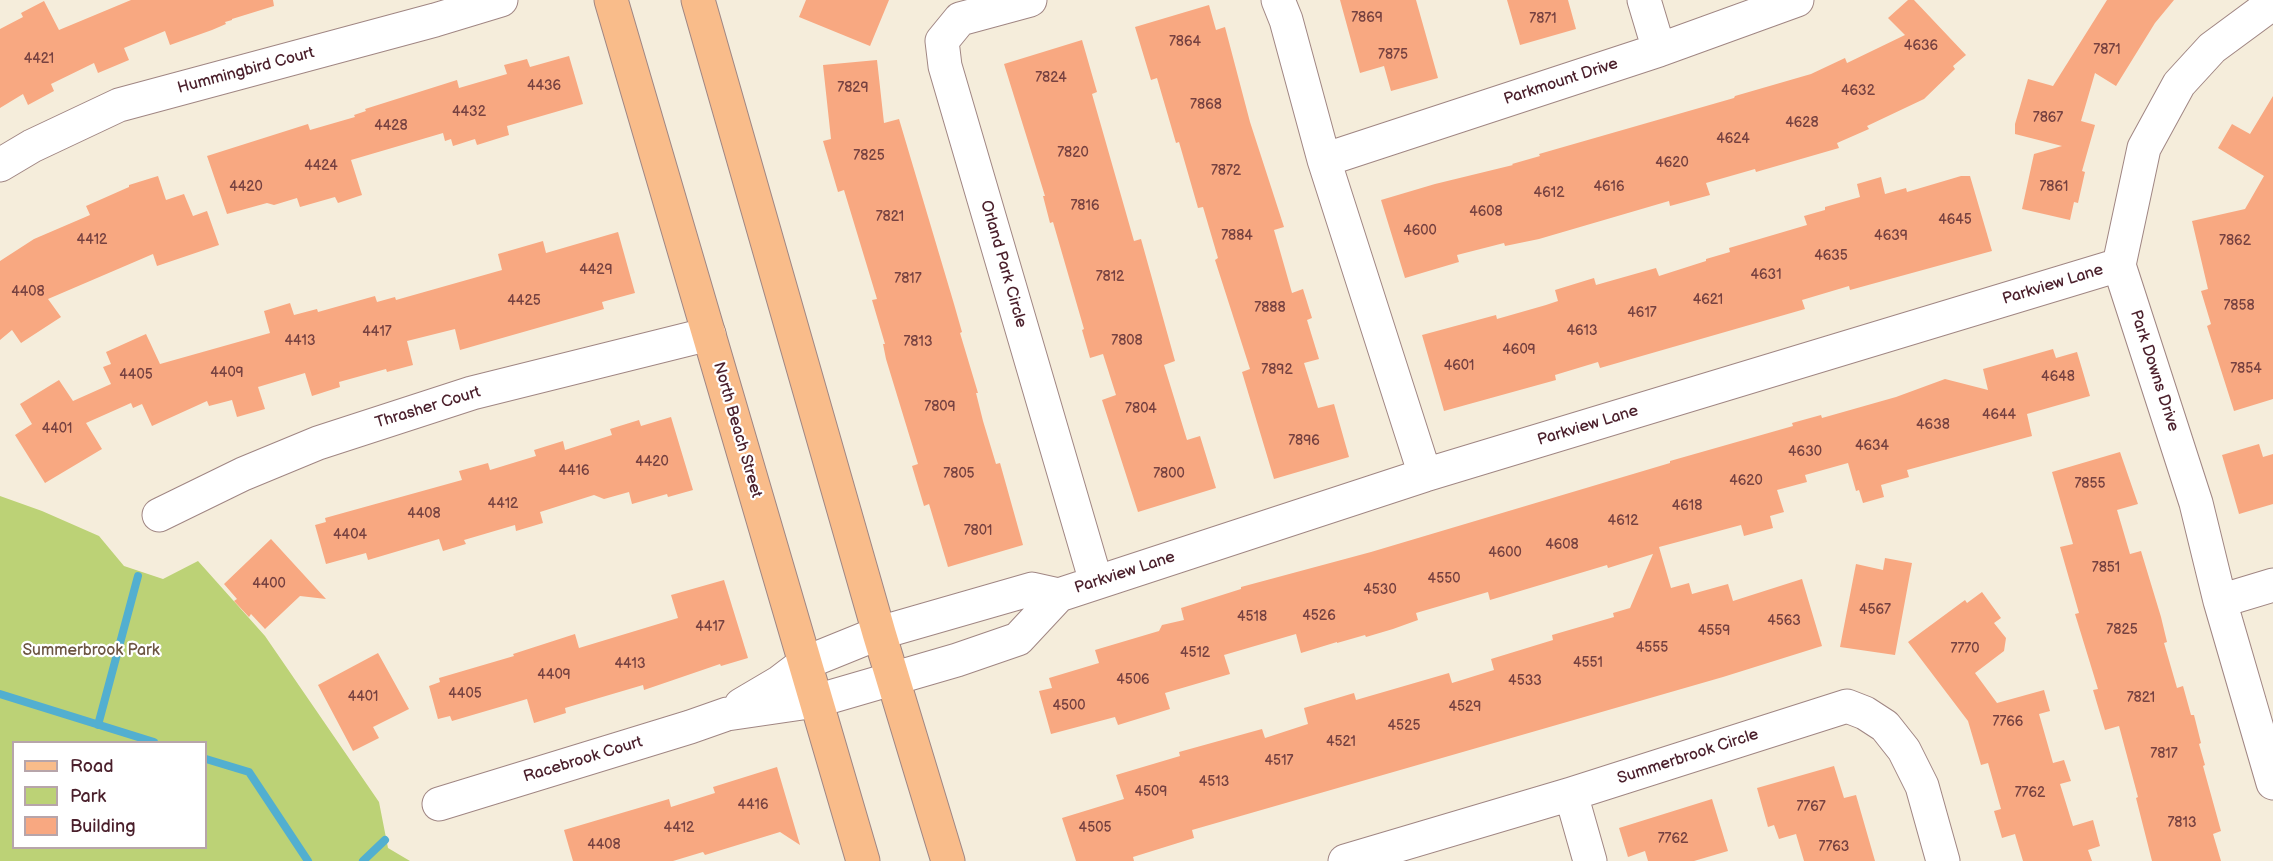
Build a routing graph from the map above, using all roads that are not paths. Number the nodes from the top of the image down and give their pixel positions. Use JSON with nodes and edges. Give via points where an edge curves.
{"nodes":[{"id":1,"x":501,"y":0,"type":"edge"},
{"id":2,"x":611,"y":0,"type":"edge"},
{"id":3,"x":698,"y":0,"type":"edge"},
{"id":4,"x":1030,"y":0,"type":"edge"},
{"id":5,"x":1278,"y":0,"type":"edge"},
{"id":6,"x":1644,"y":0,"type":"edge"},
{"id":7,"x":1797,"y":0,"type":"edge"},
{"id":8,"x":2273,"y":3,"type":"edge"},
{"id":9,"x":1659,"y":50,"type":"junction"},
{"id":10,"x":1324,"y":160,"type":"junction"},
{"id":11,"x":0,"y":165,"type":"edge"},
{"id":12,"x":2119,"y":265,"type":"junction"},
{"id":13,"x":709,"y":334,"type":"junction"},
{"id":14,"x":1425,"y":475,"type":"junction"},
{"id":15,"x":159,"y":515,"type":"dead end"},
{"id":16,"x":1096,"y":582,"type":"junction"},
{"id":17,"x":2273,"y":585,"type":"edge"},
{"id":18,"x":1059,"y":595,"type":"junction"},
{"id":19,"x":2220,"y":601,"type":"junction"},
{"id":20,"x":879,"y":633,"type":"junction"},
{"id":21,"x":805,"y":663,"type":"junction"},
{"id":22,"x":893,"y":678,"type":"junction"},
{"id":23,"x":816,"y":701,"type":"junction"},
{"id":24,"x":727,"y":714,"type":"junction"},
{"id":25,"x":2273,"y":783,"type":"edge"},
{"id":26,"x":1571,"y":794,"type":"junction"},
{"id":27,"x":439,"y":804,"type":"dead end"},
{"id":28,"x":863,"y":861,"type":"edge"},
{"id":29,"x":948,"y":861,"type":"edge"},
{"id":30,"x":1345,"y":861,"type":"edge"},
{"id":31,"x":1590,"y":861,"type":"edge"},
{"id":32,"x":1943,"y":861,"type":"edge"}],
"edges":[{"from":1,"to":11,"type":"street","name":"Hummingbird Court","via":[[119,105]]},
{"from":2,"to":13,"type":"main road","name":"North Beach Street"},
{"from":3,"to":20,"type":"main road"},
{"from":4,"to":16,"type":"street","name":"Orland Park Circle","via":[[960,19],[942,41],[945,66]]},
{"from":5,"to":10,"type":"street"},
{"from":6,"to":9,"type":"street"},
{"from":7,"to":9,"type":"street","name":"Parkmount Drive"},
{"from":8,"to":12,"type":"street","name":"Park Downs Drive","via":[[2212,48],[2179,84],[2144,148]]},
{"from":9,"to":10,"type":"street","name":"Parkmount Drive"},
{"from":10,"to":14,"type":"street"},
{"from":12,"to":14,"type":"street","name":"Parkview Lane"},
{"from":12,"to":19,"type":"street","name":"Park Downs Drive","via":[[2196,503]]},
{"from":13,"to":15,"type":"street","name":"Thrasher Court","via":[[472,393],[318,442]]},
{"from":13,"to":21,"type":"main road","name":"North Beach Street"},
{"from":14,"to":16,"type":"street","name":"Parkview Lane"},
{"from":16,"to":18,"type":"street","name":"Parkview Lane"},
{"from":17,"to":19,"type":"street"},
{"from":18,"to":20,"type":"street","name":"Parkview Lane","via":[[1032,589]]},
{"from":18,"to":22,"type":"street","name":"Parkview Lane","via":[[1018,639]]},
{"from":19,"to":25,"type":"street","name":"Park Downs Drive"},
{"from":20,"to":21,"type":"street","name":"Parkview Lane"},
{"from":20,"to":22,"type":"main road"},
{"from":21,"to":23,"type":"main road","name":"North Beach Street"},
{"from":21,"to":24,"type":"street","name":"Racebrook Court"},
{"from":22,"to":23,"type":"street","name":"Parkview Lane"},
{"from":22,"to":29,"type":"main road"},
{"from":23,"to":24,"type":"street","name":"Racebrook Court"},
{"from":23,"to":28,"type":"main road","name":"North Beach Street"},
{"from":24,"to":27,"type":"street","name":"Racebrook Court"},
{"from":26,"to":30,"type":"street","name":"Summerbrook Circle"},
{"from":26,"to":31,"type":"street"},
{"from":26,"to":32,"type":"street","name":"Summerbrook Circle","via":[[1847,706],[1885,726],[1904,750],[1922,786]]}]}
